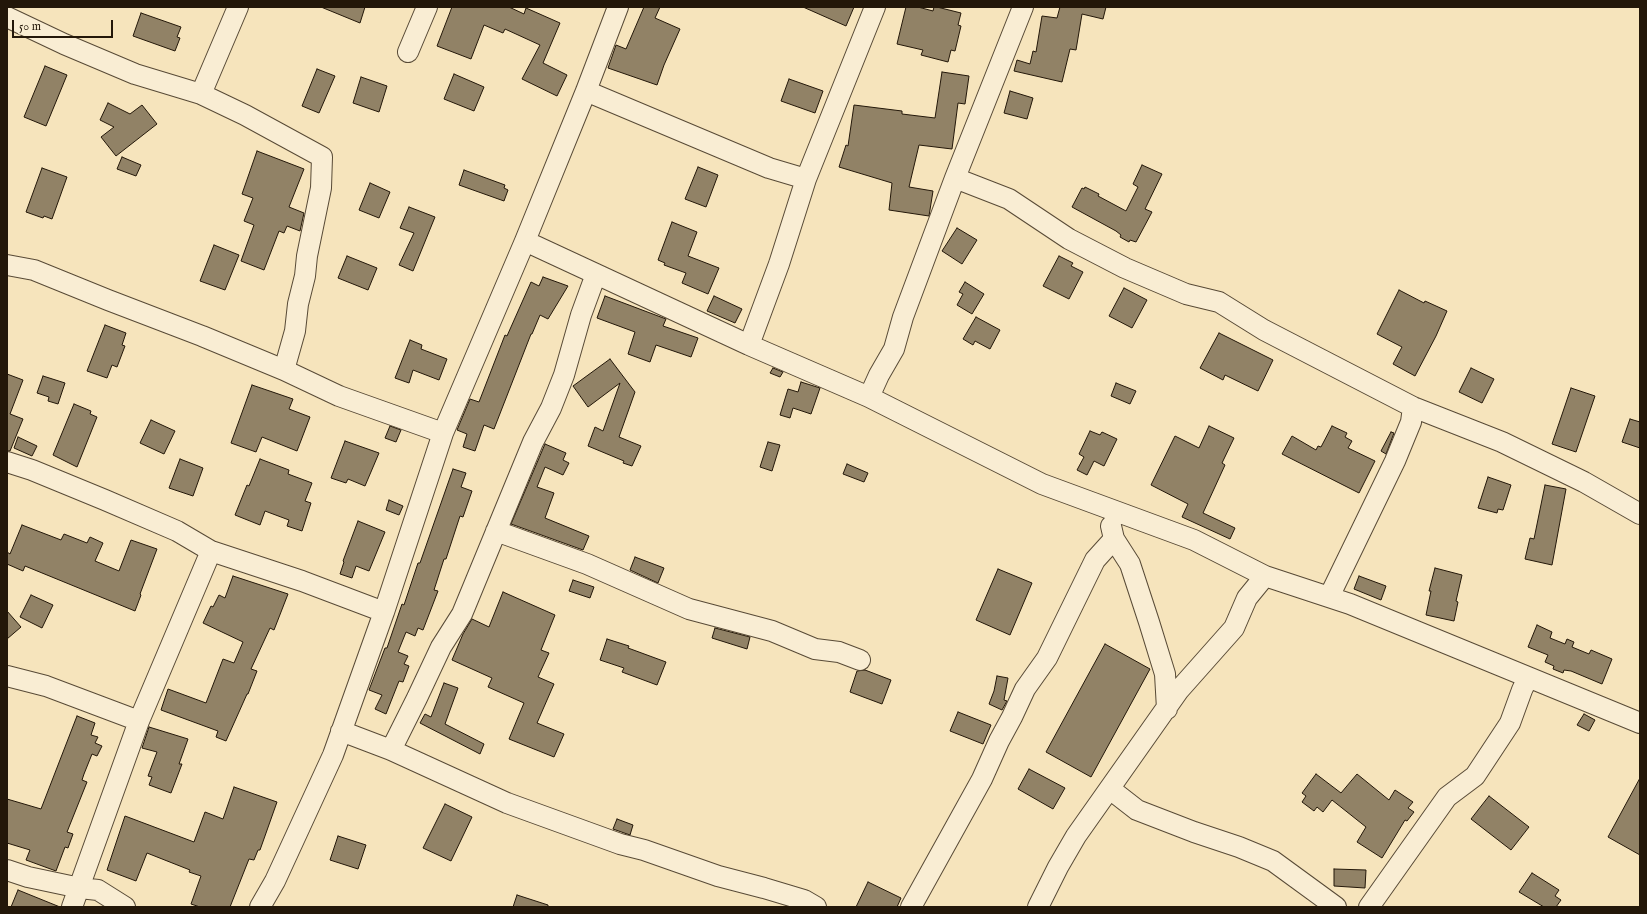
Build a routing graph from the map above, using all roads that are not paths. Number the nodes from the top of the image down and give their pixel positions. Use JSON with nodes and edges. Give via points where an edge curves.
{"nodes":[{"id":1,"x":238,"y":7,"type":"edge"},
{"id":2,"x":427,"y":7,"type":"edge"},
{"id":3,"x":618,"y":7,"type":"edge"},
{"id":4,"x":875,"y":7,"type":"edge"},
{"id":5,"x":1023,"y":7,"type":"edge"},
{"id":6,"x":13,"y":14,"type":"edge"},
{"id":7,"x":408,"y":52,"type":"dead end"},
{"id":8,"x":586,"y":91,"type":"junction"},
{"id":9,"x":201,"y":94,"type":"junction"},
{"id":10,"x":955,"y":178,"type":"junction"},
{"id":11,"x":806,"y":179,"type":"junction"},
{"id":12,"x":525,"y":241,"type":"junction"},
{"id":13,"x":7,"y":265,"type":"edge"},
{"id":14,"x":596,"y":274,"type":"junction"},
{"id":15,"x":749,"y":346,"type":"junction"},
{"id":16,"x":284,"y":370,"type":"junction"},
{"id":17,"x":869,"y":396,"type":"junction"},
{"id":18,"x":1413,"y":407,"type":"junction"},
{"id":19,"x":443,"y":433,"type":"junction"},
{"id":20,"x":7,"y":462,"type":"edge"},
{"id":21,"x":1107,"y":509,"type":"junction"},
{"id":22,"x":1640,"y":514,"type":"edge"},
{"id":23,"x":496,"y":531,"type":"junction"},
{"id":24,"x":1114,"y":539,"type":"junction"},
{"id":25,"x":211,"y":551,"type":"junction"},
{"id":26,"x":1265,"y":576,"type":"junction"},
{"id":27,"x":1329,"y":597,"type":"junction"},
{"id":28,"x":384,"y":612,"type":"junction"},
{"id":29,"x":860,"y":660,"type":"dead end"},
{"id":30,"x":7,"y":676,"type":"edge"},
{"id":31,"x":1528,"y":677,"type":"junction"},
{"id":32,"x":1166,"y":709,"type":"junction"},
{"id":33,"x":140,"y":721,"type":"junction"},
{"id":34,"x":1640,"y":723,"type":"edge"},
{"id":35,"x":341,"y":731,"type":"junction"},
{"id":36,"x":391,"y":750,"type":"junction"},
{"id":37,"x":1110,"y":789,"type":"junction"},
{"id":38,"x":7,"y":870,"type":"edge"},
{"id":39,"x":80,"y":888,"type":"junction"},
{"id":40,"x":72,"y":907,"type":"edge"},
{"id":41,"x":125,"y":907,"type":"edge"},
{"id":42,"x":260,"y":907,"type":"edge"},
{"id":43,"x":816,"y":907,"type":"edge"},
{"id":44,"x":911,"y":907,"type":"edge"},
{"id":45,"x":1038,"y":907,"type":"edge"},
{"id":46,"x":1336,"y":907,"type":"edge"},
{"id":47,"x":1369,"y":907,"type":"edge"}],
"edges":[{"from":1,"to":9,"type":"street"},
{"from":2,"to":7,"type":"street"},
{"from":3,"to":8,"type":"street"},
{"from":4,"to":11,"type":"street"},
{"from":5,"to":10,"type":"street"},
{"from":6,"to":9,"type":"street","via":[[64,44],[135,74]]},
{"from":8,"to":11,"type":"street","via":[[769,168]]},
{"from":8,"to":12,"type":"street"},
{"from":9,"to":16,"type":"street","via":[[322,157],[321,188],[295,331]]},
{"from":10,"to":17,"type":"street","via":[[903,318],[894,350]]},
{"from":10,"to":18,"type":"street","via":[[1009,199],[1069,239],[1125,268],[1186,294],[1219,302],[1264,330]]},
{"from":11,"to":15,"type":"street"},
{"from":12,"to":14,"type":"street"},
{"from":12,"to":19,"type":"street"},
{"from":13,"to":16,"type":"street","via":[[34,270]]},
{"from":14,"to":15,"type":"street"},
{"from":14,"to":23,"type":"street","via":[[564,375]]},
{"from":15,"to":17,"type":"street"},
{"from":16,"to":19,"type":"street","via":[[339,396]]},
{"from":17,"to":21,"type":"street","via":[[1042,484]]},
{"from":18,"to":22,"type":"street","via":[[1502,442],[1584,482]]},
{"from":18,"to":27,"type":"street","via":[[1395,461]]},
{"from":19,"to":28,"type":"street"},
{"from":20,"to":25,"type":"street","via":[[105,500],[176,531]]},
{"from":21,"to":24,"type":"street"},
{"from":21,"to":26,"type":"street","via":[[1194,540]]},
{"from":23,"to":29,"type":"street","via":[[587,564],[689,609],[772,631],[815,649],[839,652]]},
{"from":23,"to":36,"type":"street","via":[[462,614],[441,647]]},
{"from":24,"to":32,"type":"street","via":[[1130,564],[1149,622],[1164,674]]},
{"from":24,"to":44,"type":"street","via":[[1095,560],[1047,658],[1025,689],[982,779]]},
{"from":25,"to":28,"type":"street"},
{"from":25,"to":33,"type":"street"},
{"from":26,"to":27,"type":"street"},
{"from":26,"to":32,"type":"street","via":[[1247,598],[1234,628],[1179,690]]},
{"from":27,"to":31,"type":"street"},
{"from":28,"to":35,"type":"street"},
{"from":30,"to":33,"type":"street","via":[[46,686]]},
{"from":31,"to":34,"type":"street"},
{"from":31,"to":47,"type":"street","via":[[1510,723],[1475,776],[1447,797]]},
{"from":32,"to":37,"type":"street"},
{"from":33,"to":39,"type":"street"},
{"from":35,"to":36,"type":"street"},
{"from":35,"to":42,"type":"street","via":[[333,755],[275,881]]},
{"from":36,"to":43,"type":"street","via":[[527,810],[711,874],[804,900]]},
{"from":37,"to":45,"type":"street","via":[[1076,836]]},
{"from":37,"to":46,"type":"street","via":[[1138,810],[1273,861]]},
{"from":38,"to":39,"type":"street"},
{"from":39,"to":40,"type":"street"},
{"from":39,"to":41,"type":"street","via":[[98,890]]}]}
